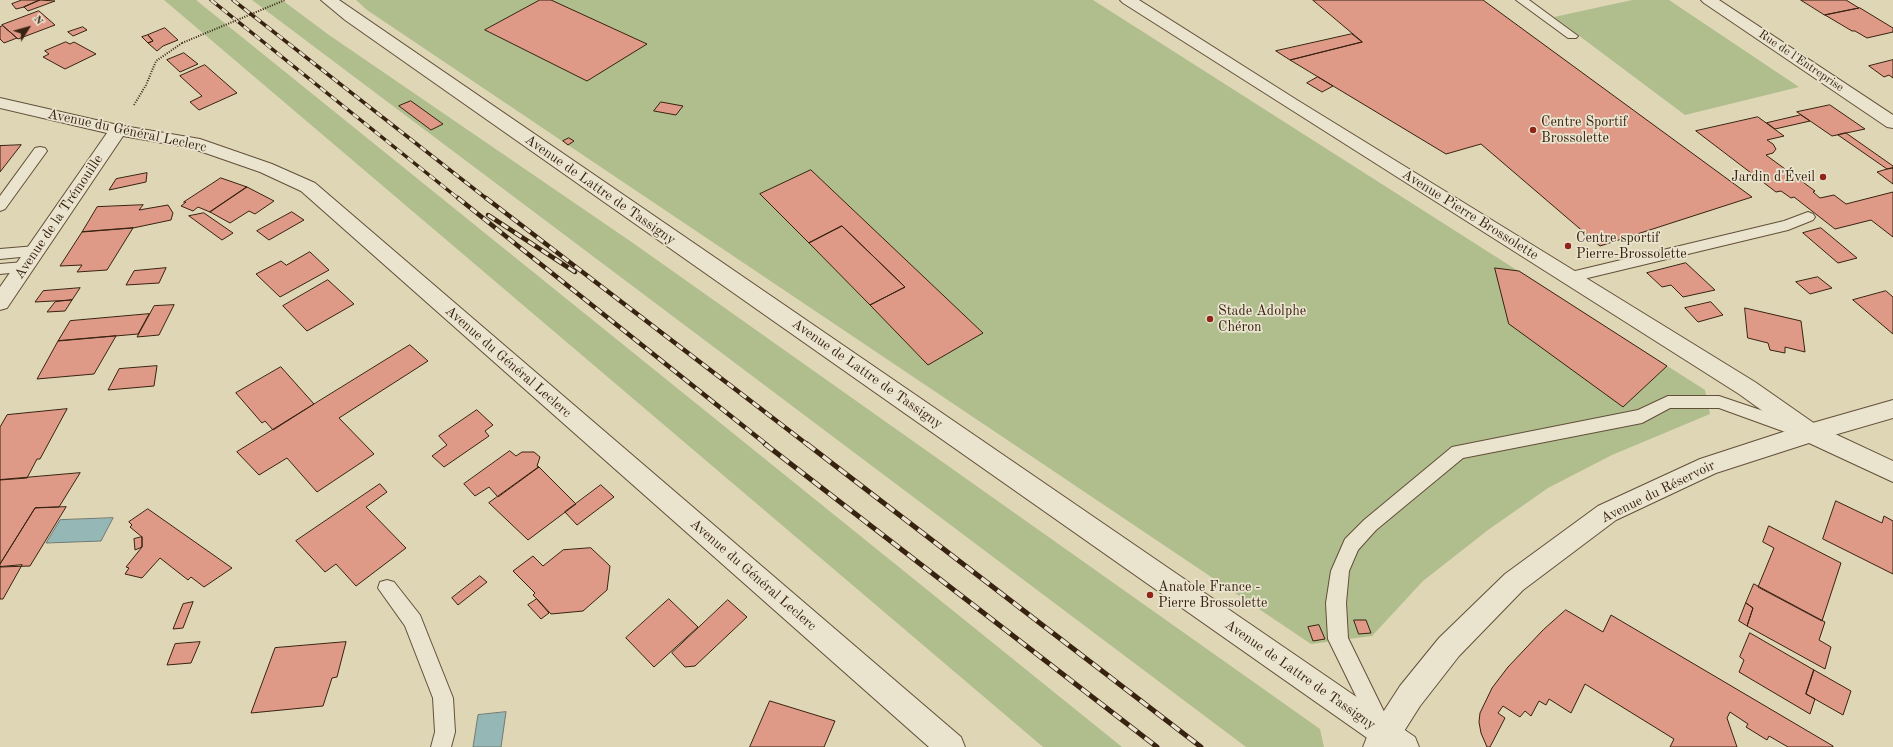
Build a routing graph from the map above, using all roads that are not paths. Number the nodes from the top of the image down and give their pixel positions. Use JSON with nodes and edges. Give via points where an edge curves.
{"nodes":[{"id":1,"x":329,"y":0,"type":"edge"},
{"id":2,"x":1128,"y":0,"type":"edge"},
{"id":3,"x":1522,"y":0,"type":"edge"},
{"id":4,"x":1708,"y":0,"type":"edge"},
{"id":5,"x":1572,"y":36,"type":"dead end"},
{"id":6,"x":0,"y":103,"type":"edge"},
{"id":7,"x":1893,"y":123,"type":"edge"},
{"id":8,"x":118,"y":130,"type":"junction"},
{"id":9,"x":40,"y":151,"type":"dead end"},
{"id":10,"x":0,"y":206,"type":"edge"},
{"id":11,"x":1808,"y":217,"type":"dead end"},
{"id":12,"x":36,"y":251,"type":"junction"},
{"id":13,"x":0,"y":254,"type":"edge"},
{"id":14,"x":24,"y":267,"type":"junction"},
{"id":15,"x":0,"y":269,"type":"edge"},
{"id":16,"x":1571,"y":277,"type":"junction"},
{"id":17,"x":0,"y":303,"type":"edge"},
{"id":18,"x":1893,"y":410,"type":"edge"},
{"id":19,"x":1810,"y":433,"type":"junction"},
{"id":20,"x":1893,"y":472,"type":"edge"},
{"id":21,"x":387,"y":588,"type":"dead end"},
{"id":22,"x":1389,"y":742,"type":"edge"},
{"id":23,"x":442,"y":747,"type":"edge"},
{"id":24,"x":951,"y":747,"type":"edge"}],
"edges":[{"from":1,"to":22,"type":"street","name":"Avenue de Lattre de Tassigny"},
{"from":2,"to":16,"type":"street","name":"Avenue Pierre Brossolette"},
{"from":3,"to":5,"type":"lane"},
{"from":4,"to":7,"type":"street","name":"Rue de l'Entreprise"},
{"from":6,"to":8,"type":"street","name":"Avenue du Général Leclerc"},
{"from":8,"to":12,"type":"street","name":"Avenue de la Trémouille"},
{"from":8,"to":24,"type":"street","name":"Avenue du Général Leclerc","via":[[194,143],[266,168],[308,187]]},
{"from":9,"to":10,"type":"lane"},
{"from":11,"to":16,"type":"lane","via":[[1788,225]]},
{"from":12,"to":13,"type":"lane"},
{"from":12,"to":14,"type":"street","name":"Avenue de la Trémouille"},
{"from":14,"to":15,"type":"lane"},
{"from":14,"to":17,"type":"street","name":"Avenue de la Trémouille"},
{"from":16,"to":19,"type":"street","name":"Avenue Pierre Brossolette","via":[[1747,388]]},
{"from":18,"to":19,"type":"street","name":"Avenue du Réservoir"},
{"from":19,"to":20,"type":"street","name":"Avenue Pierre Brossolette"},
{"from":19,"to":22,"type":"street","name":"Avenue du Réservoir","via":[[1708,466],[1607,513],[1514,582],[1449,647],[1410,696]]},
{"from":19,"to":22,"type":"lane","via":[[1719,402],[1668,402],[1642,416],[1458,452],[1370,525],[1351,545],[1340,571],[1336,603],[1338,639]]},
{"from":21,"to":23,"type":"lane","via":[[413,621],[443,698],[445,732]]}]}
